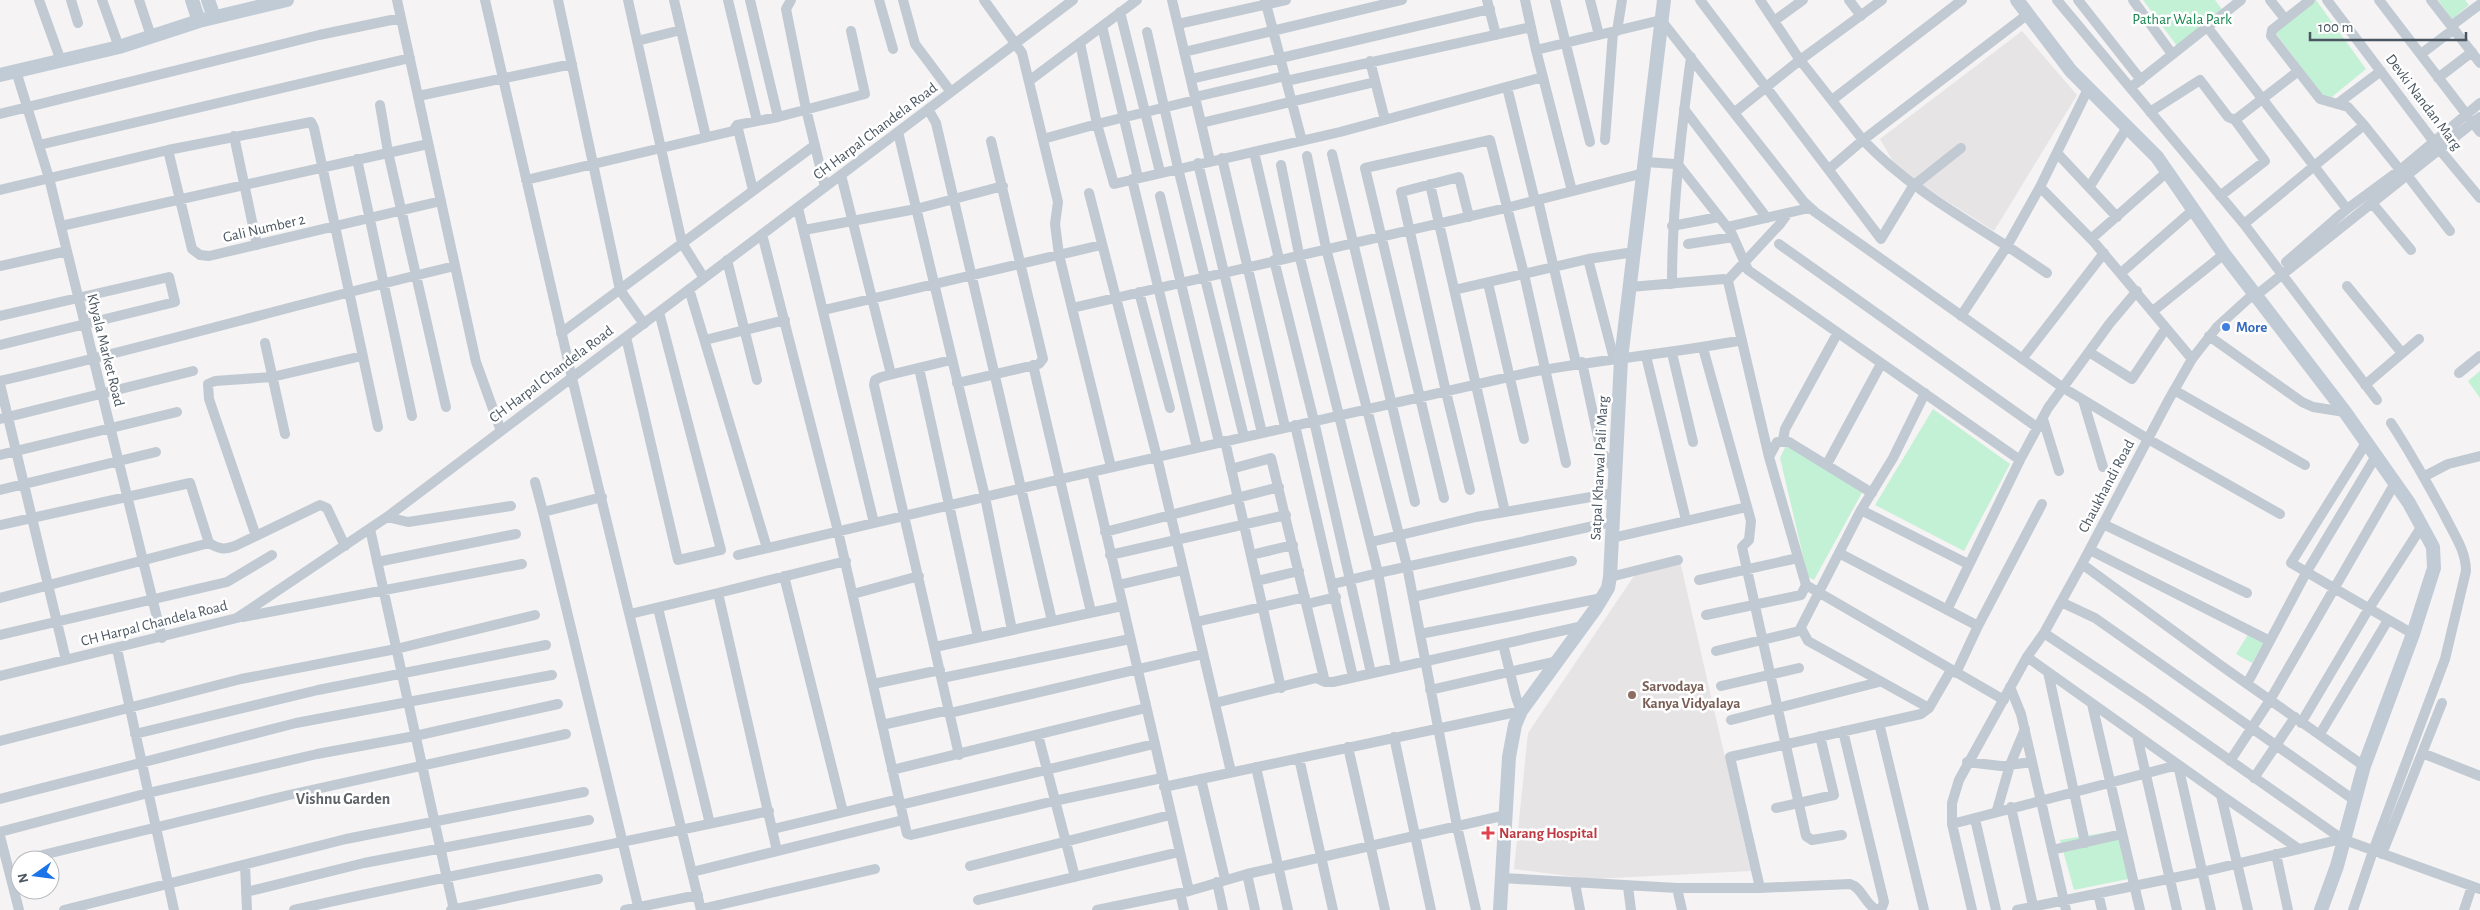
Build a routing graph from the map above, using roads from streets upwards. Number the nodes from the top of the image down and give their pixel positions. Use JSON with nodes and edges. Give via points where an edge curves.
{"nodes":[{"id":1,"x":39,"y":0,"type":"edge"},
{"id":2,"x":70,"y":0,"type":"edge"},
{"id":3,"x":102,"y":0,"type":"edge"},
{"id":4,"x":138,"y":0,"type":"edge"},
{"id":5,"x":192,"y":0,"type":"edge"},
{"id":6,"x":208,"y":0,"type":"edge"},
{"id":7,"x":287,"y":0,"type":"edge"},
{"id":8,"x":397,"y":0,"type":"edge"},
{"id":9,"x":485,"y":0,"type":"edge"},
{"id":10,"x":558,"y":0,"type":"edge"},
{"id":11,"x":628,"y":0,"type":"edge"},
{"id":12,"x":674,"y":0,"type":"edge"},
{"id":13,"x":728,"y":0,"type":"edge"},
{"id":14,"x":750,"y":0,"type":"edge"},
{"id":15,"x":791,"y":0,"type":"edge"},
{"id":16,"x":879,"y":0,"type":"edge"},
{"id":17,"x":903,"y":0,"type":"edge"},
{"id":18,"x":984,"y":0,"type":"edge"},
{"id":19,"x":1073,"y":0,"type":"edge"},
{"id":20,"x":1136,"y":0,"type":"edge"},
{"id":21,"x":1172,"y":0,"type":"edge"},
{"id":22,"x":1286,"y":0,"type":"edge"},
{"id":23,"x":1402,"y":0,"type":"edge"},
{"id":24,"x":1525,"y":0,"type":"edge"},
{"id":25,"x":1554,"y":0,"type":"edge"},
{"id":26,"x":1590,"y":0,"type":"edge"},
{"id":27,"x":1622,"y":0,"type":"edge"},
{"id":28,"x":1664,"y":0,"type":"edge"},
{"id":29,"x":1700,"y":0,"type":"edge"},
{"id":30,"x":1760,"y":0,"type":"edge"},
{"id":31,"x":1803,"y":0,"type":"edge"},
{"id":32,"x":1849,"y":0,"type":"edge"},
{"id":33,"x":1882,"y":0,"type":"edge"},
{"id":34,"x":1962,"y":0,"type":"edge"},
{"id":35,"x":2017,"y":0,"type":"edge"},
{"id":36,"x":2057,"y":0,"type":"edge"},
{"id":37,"x":2078,"y":0,"type":"edge"},
{"id":38,"x":2133,"y":0,"type":"edge"},
{"id":39,"x":2241,"y":0,"type":"edge"},
{"id":40,"x":2270,"y":0,"type":"edge"},
{"id":41,"x":2310,"y":0,"type":"edge"},
{"id":42,"x":2327,"y":0,"type":"edge"},
{"id":43,"x":2379,"y":0,"type":"edge"},
{"id":44,"x":2430,"y":0,"type":"edge"},
{"id":45,"x":2476,"y":0,"type":"edge"},
{"id":46,"x":1266,"y":2,"type":"edge"},
{"id":47,"x":1489,"y":5,"type":"edge"},
{"id":48,"x":2480,"y":5,"type":"edge"},
{"id":49,"x":1120,"y":12,"type":"junction"},
{"id":50,"x":2028,"y":14,"type":"junction"},
{"id":51,"x":1861,"y":16,"type":"junction"},
{"id":52,"x":214,"y":17,"type":"junction"},
{"id":53,"x":401,"y":18,"type":"junction"},
{"id":54,"x":2285,"y":19,"type":"junction"},
{"id":55,"x":1661,"y":20,"type":"junction"},
{"id":56,"x":199,"y":21,"type":"junction"},
{"id":57,"x":1774,"y":21,"type":"junction"},
{"id":58,"x":78,"y":23,"type":"dead end"},
{"id":59,"x":1178,"y":24,"type":"junction"},
{"id":60,"x":1102,"y":26,"type":"junction"},
{"id":61,"x":1531,"y":27,"type":"junction"},
{"id":62,"x":2208,"y":28,"type":"junction"},
{"id":63,"x":2452,"y":28,"type":"junction"},
{"id":64,"x":681,"y":30,"type":"junction"},
{"id":65,"x":851,"y":31,"type":"dead end"},
{"id":66,"x":1273,"y":31,"type":"junction"},
{"id":67,"x":1615,"y":31,"type":"junction"},
{"id":68,"x":1147,"y":32,"type":"dead end"},
{"id":69,"x":1496,"y":35,"type":"junction"},
{"id":70,"x":1599,"y":35,"type":"junction"},
{"id":71,"x":151,"y":36,"type":"junction"},
{"id":72,"x":637,"y":41,"type":"junction"},
{"id":73,"x":1016,"y":43,"type":"junction"},
{"id":74,"x":1080,"y":43,"type":"junction"},
{"id":75,"x":1565,"y":43,"type":"junction"},
{"id":76,"x":119,"y":47,"type":"junction"},
{"id":77,"x":893,"y":49,"type":"dead end"},
{"id":78,"x":1536,"y":50,"type":"junction"},
{"id":79,"x":1184,"y":52,"type":"junction"},
{"id":80,"x":2472,"y":52,"type":"junction"},
{"id":81,"x":2172,"y":54,"type":"junction"},
{"id":82,"x":2421,"y":54,"type":"junction"},
{"id":83,"x":1691,"y":57,"type":"junction"},
{"id":84,"x":410,"y":58,"type":"junction"},
{"id":85,"x":1280,"y":58,"type":"junction"},
{"id":86,"x":1800,"y":60,"type":"junction"},
{"id":87,"x":60,"y":61,"type":"junction"},
{"id":88,"x":1370,"y":61,"type":"junction"},
{"id":89,"x":2480,"y":63,"type":"edge"},
{"id":90,"x":572,"y":64,"type":"junction"},
{"id":91,"x":16,"y":71,"type":"junction"},
{"id":92,"x":2381,"y":71,"type":"junction"},
{"id":93,"x":2297,"y":72,"type":"junction"},
{"id":94,"x":0,"y":75,"type":"edge"},
{"id":95,"x":1543,"y":77,"type":"junction"},
{"id":96,"x":503,"y":78,"type":"junction"},
{"id":97,"x":1285,"y":78,"type":"junction"},
{"id":98,"x":2438,"y":78,"type":"junction"},
{"id":99,"x":1191,"y":79,"type":"junction"},
{"id":100,"x":2141,"y":80,"type":"junction"},
{"id":101,"x":1030,"y":81,"type":"junction"},
{"id":102,"x":1375,"y":82,"type":"junction"},
{"id":103,"x":1507,"y":87,"type":"junction"},
{"id":104,"x":1766,"y":87,"type":"junction"},
{"id":105,"x":2130,"y":88,"type":"junction"},
{"id":106,"x":2088,"y":89,"type":"junction"},
{"id":107,"x":951,"y":92,"type":"junction"},
{"id":108,"x":418,"y":96,"type":"junction"},
{"id":109,"x":1195,"y":98,"type":"junction"},
{"id":110,"x":2264,"y":99,"type":"junction"},
{"id":111,"x":1832,"y":100,"type":"junction"},
{"id":112,"x":1291,"y":102,"type":"junction"},
{"id":113,"x":2480,"y":103,"type":"edge"},
{"id":114,"x":2337,"y":104,"type":"junction"},
{"id":115,"x":380,"y":105,"type":"dead end"},
{"id":116,"x":27,"y":108,"type":"junction"},
{"id":117,"x":1164,"y":108,"type":"junction"},
{"id":118,"x":806,"y":109,"type":"junction"},
{"id":119,"x":928,"y":109,"type":"junction"},
{"id":120,"x":1684,"y":109,"type":"junction"},
{"id":121,"x":1145,"y":112,"type":"junction"},
{"id":122,"x":1735,"y":112,"type":"junction"},
{"id":123,"x":2150,"y":112,"type":"junction"},
{"id":124,"x":0,"y":114,"type":"edge"},
{"id":125,"x":2466,"y":114,"type":"junction"},
{"id":126,"x":778,"y":117,"type":"junction"},
{"id":127,"x":1124,"y":117,"type":"junction"},
{"id":128,"x":1385,"y":120,"type":"junction"},
{"id":129,"x":2235,"y":120,"type":"junction"},
{"id":130,"x":2476,"y":120,"type":"edge"},
{"id":131,"x":757,"y":121,"type":"junction"},
{"id":132,"x":1201,"y":123,"type":"junction"},
{"id":133,"x":1097,"y":124,"type":"junction"},
{"id":134,"x":737,"y":125,"type":"junction"},
{"id":135,"x":2364,"y":125,"type":"junction"},
{"id":136,"x":2128,"y":126,"type":"junction"},
{"id":137,"x":898,"y":132,"type":"junction"},
{"id":138,"x":2480,"y":132,"type":"edge"},
{"id":139,"x":234,"y":136,"type":"junction"},
{"id":140,"x":706,"y":137,"type":"junction"},
{"id":141,"x":1043,"y":139,"type":"junction"},
{"id":142,"x":1605,"y":140,"type":"dead end"},
{"id":143,"x":1863,"y":140,"type":"junction"},
{"id":144,"x":992,"y":141,"type":"dead end"},
{"id":145,"x":1302,"y":141,"type":"junction"},
{"id":146,"x":1590,"y":142,"type":"dead end"},
{"id":147,"x":428,"y":144,"type":"junction"},
{"id":148,"x":39,"y":145,"type":"junction"},
{"id":149,"x":815,"y":145,"type":"junction"},
{"id":150,"x":2437,"y":146,"type":"junction"},
{"id":151,"x":660,"y":148,"type":"junction"},
{"id":152,"x":1961,"y":148,"type":"dead end"},
{"id":153,"x":168,"y":150,"type":"junction"},
{"id":154,"x":388,"y":152,"type":"junction"},
{"id":155,"x":1254,"y":152,"type":"junction"},
{"id":156,"x":2057,"y":153,"type":"junction"},
{"id":157,"x":1332,"y":154,"type":"dead end"},
{"id":158,"x":1307,"y":156,"type":"dead end"},
{"id":159,"x":1222,"y":158,"type":"junction"},
{"id":160,"x":357,"y":159,"type":"junction"},
{"id":161,"x":1210,"y":161,"type":"junction"},
{"id":162,"x":1198,"y":163,"type":"junction"},
{"id":163,"x":593,"y":164,"type":"junction"},
{"id":164,"x":1677,"y":164,"type":"junction"},
{"id":165,"x":1281,"y":165,"type":"dead end"},
{"id":166,"x":321,"y":166,"type":"junction"},
{"id":167,"x":2313,"y":166,"type":"junction"},
{"id":168,"x":1178,"y":168,"type":"junction"},
{"id":169,"x":1645,"y":168,"type":"junction"},
{"id":170,"x":1829,"y":169,"type":"junction"},
{"id":171,"x":1160,"y":172,"type":"junction"},
{"id":172,"x":2168,"y":172,"type":"junction"},
{"id":173,"x":2404,"y":172,"type":"junction"},
{"id":174,"x":841,"y":175,"type":"junction"},
{"id":175,"x":49,"y":178,"type":"junction"},
{"id":176,"x":1135,"y":178,"type":"junction"},
{"id":177,"x":526,"y":180,"type":"junction"},
{"id":178,"x":245,"y":184,"type":"junction"},
{"id":179,"x":1430,"y":184,"type":"junction"},
{"id":180,"x":1003,"y":186,"type":"junction"},
{"id":181,"x":1913,"y":186,"type":"junction"},
{"id":182,"x":2090,"y":186,"type":"junction"},
{"id":183,"x":825,"y":187,"type":"junction"},
{"id":184,"x":2040,"y":187,"type":"junction"},
{"id":185,"x":0,"y":190,"type":"edge"},
{"id":186,"x":753,"y":190,"type":"junction"},
{"id":187,"x":1572,"y":191,"type":"junction"},
{"id":188,"x":1089,"y":193,"type":"dead end"},
{"id":189,"x":1160,"y":196,"type":"dead end"},
{"id":190,"x":2220,"y":196,"type":"junction"},
{"id":191,"x":2480,"y":198,"type":"edge"},
{"id":192,"x":180,"y":199,"type":"junction"},
{"id":193,"x":953,"y":199,"type":"junction"},
{"id":194,"x":1537,"y":200,"type":"junction"},
{"id":195,"x":441,"y":201,"type":"junction"},
{"id":196,"x":2372,"y":203,"type":"junction"},
{"id":197,"x":798,"y":208,"type":"junction"},
{"id":198,"x":1506,"y":208,"type":"junction"},
{"id":199,"x":1809,"y":208,"type":"junction"},
{"id":200,"x":916,"y":209,"type":"junction"},
{"id":201,"x":2347,"y":209,"type":"junction"},
{"id":202,"x":2193,"y":210,"type":"junction"},
{"id":203,"x":402,"y":211,"type":"junction"},
{"id":204,"x":1788,"y":213,"type":"junction"},
{"id":205,"x":1719,"y":216,"type":"junction"},
{"id":206,"x":370,"y":217,"type":"junction"},
{"id":207,"x":1469,"y":217,"type":"junction"},
{"id":208,"x":2117,"y":217,"type":"junction"},
{"id":209,"x":1767,"y":218,"type":"junction"},
{"id":210,"x":854,"y":221,"type":"junction"},
{"id":211,"x":1438,"y":224,"type":"junction"},
{"id":212,"x":2244,"y":224,"type":"junction"},
{"id":213,"x":61,"y":226,"type":"junction"},
{"id":214,"x":1672,"y":226,"type":"junction"},
{"id":215,"x":334,"y":227,"type":"junction"},
{"id":216,"x":804,"y":230,"type":"junction"},
{"id":217,"x":1410,"y":230,"type":"junction"},
{"id":218,"x":2450,"y":231,"type":"dead end"},
{"id":219,"x":1730,"y":232,"type":"junction"},
{"id":220,"x":762,"y":234,"type":"junction"},
{"id":221,"x":1381,"y":236,"type":"junction"},
{"id":222,"x":2091,"y":240,"type":"junction"},
{"id":223,"x":1352,"y":242,"type":"junction"},
{"id":224,"x":682,"y":244,"type":"junction"},
{"id":225,"x":1688,"y":244,"type":"dead end"},
{"id":226,"x":1779,"y":244,"type":"dead end"},
{"id":227,"x":257,"y":245,"type":"junction"},
{"id":228,"x":1101,"y":245,"type":"junction"},
{"id":229,"x":2007,"y":246,"type":"junction"},
{"id":230,"x":1326,"y":248,"type":"junction"},
{"id":231,"x":2411,"y":250,"type":"dead end"},
{"id":232,"x":67,"y":251,"type":"junction"},
{"id":233,"x":1634,"y":252,"type":"junction"},
{"id":234,"x":1299,"y":254,"type":"junction"},
{"id":235,"x":2104,"y":254,"type":"junction"},
{"id":236,"x":2224,"y":254,"type":"junction"},
{"id":237,"x":1059,"y":255,"type":"junction"},
{"id":238,"x":1588,"y":259,"type":"junction"},
{"id":239,"x":727,"y":260,"type":"junction"},
{"id":240,"x":1276,"y":260,"type":"junction"},
{"id":241,"x":1022,"y":264,"type":"junction"},
{"id":242,"x":1744,"y":265,"type":"junction"},
{"id":243,"x":0,"y":266,"type":"edge"},
{"id":244,"x":455,"y":266,"type":"junction"},
{"id":245,"x":1248,"y":266,"type":"junction"},
{"id":246,"x":1554,"y":267,"type":"junction"},
{"id":247,"x":2280,"y":271,"type":"junction"},
{"id":248,"x":1223,"y":272,"type":"junction"},
{"id":249,"x":2047,"y":273,"type":"dead end"},
{"id":250,"x":2121,"y":273,"type":"junction"},
{"id":251,"x":1524,"y":274,"type":"junction"},
{"id":252,"x":418,"y":275,"type":"junction"},
{"id":253,"x":971,"y":276,"type":"junction"},
{"id":254,"x":1204,"y":277,"type":"junction"},
{"id":255,"x":704,"y":278,"type":"junction"},
{"id":256,"x":1727,"y":281,"type":"junction"},
{"id":257,"x":1180,"y":282,"type":"junction"},
{"id":258,"x":384,"y":283,"type":"junction"},
{"id":259,"x":1488,"y":283,"type":"junction"},
{"id":260,"x":933,"y":284,"type":"junction"},
{"id":261,"x":1672,"y":284,"type":"junction"},
{"id":262,"x":2347,"y":286,"type":"dead end"},
{"id":263,"x":1159,"y":287,"type":"junction"},
{"id":264,"x":1630,"y":287,"type":"junction"},
{"id":265,"x":689,"y":289,"type":"junction"},
{"id":266,"x":620,"y":290,"type":"junction"},
{"id":267,"x":1454,"y":290,"type":"junction"},
{"id":268,"x":2137,"y":291,"type":"junction"},
{"id":269,"x":348,"y":292,"type":"junction"},
{"id":270,"x":1139,"y":292,"type":"junction"},
{"id":271,"x":2253,"y":294,"type":"junction"},
{"id":272,"x":78,"y":298,"type":"junction"},
{"id":273,"x":1115,"y":298,"type":"junction"},
{"id":274,"x":872,"y":299,"type":"junction"},
{"id":275,"x":1072,"y":308,"type":"junction"},
{"id":276,"x":824,"y":310,"type":"junction"},
{"id":277,"x":2153,"y":311,"type":"junction"},
{"id":278,"x":659,"y":312,"type":"junction"},
{"id":279,"x":0,"y":316,"type":"edge"},
{"id":280,"x":1961,"y":316,"type":"junction"},
{"id":281,"x":785,"y":320,"type":"junction"},
{"id":282,"x":84,"y":324,"type":"junction"},
{"id":283,"x":644,"y":324,"type":"junction"},
{"id":284,"x":2166,"y":328,"type":"junction"},
{"id":285,"x":743,"y":330,"type":"junction"},
{"id":286,"x":561,"y":333,"type":"junction"},
{"id":287,"x":1836,"y":334,"type":"junction"},
{"id":288,"x":2209,"y":336,"type":"junction"},
{"id":289,"x":626,"y":337,"type":"junction"},
{"id":290,"x":2419,"y":339,"type":"dead end"},
{"id":291,"x":705,"y":340,"type":"junction"},
{"id":292,"x":1742,"y":340,"type":"junction"},
{"id":293,"x":265,"y":343,"type":"dead end"},
{"id":294,"x":0,"y":345,"type":"edge"},
{"id":295,"x":1704,"y":348,"type":"junction"},
{"id":296,"x":2089,"y":352,"type":"junction"},
{"id":297,"x":1672,"y":353,"type":"junction"},
{"id":298,"x":2402,"y":353,"type":"junction"},
{"id":299,"x":362,"y":356,"type":"junction"},
{"id":300,"x":1646,"y":356,"type":"junction"},
{"id":301,"x":2480,"y":356,"type":"edge"},
{"id":302,"x":1617,"y":359,"type":"junction"},
{"id":303,"x":2022,"y":359,"type":"junction"},
{"id":304,"x":93,"y":360,"type":"junction"},
{"id":305,"x":951,"y":360,"type":"junction"},
{"id":306,"x":2192,"y":360,"type":"junction"},
{"id":307,"x":1579,"y":363,"type":"junction"},
{"id":308,"x":1881,"y":364,"type":"junction"},
{"id":309,"x":1033,"y":365,"type":"junction"},
{"id":310,"x":919,"y":368,"type":"junction"},
{"id":311,"x":1546,"y":369,"type":"junction"},
{"id":312,"x":193,"y":371,"type":"dead end"},
{"id":313,"x":2459,"y":373,"type":"dead end"},
{"id":314,"x":891,"y":374,"type":"junction"},
{"id":315,"x":996,"y":374,"type":"junction"},
{"id":316,"x":272,"y":377,"type":"junction"},
{"id":317,"x":1510,"y":377,"type":"junction"},
{"id":318,"x":572,"y":378,"type":"junction"},
{"id":319,"x":756,"y":380,"type":"dead end"},
{"id":320,"x":0,"y":383,"type":"edge"},
{"id":321,"x":957,"y":383,"type":"junction"},
{"id":322,"x":1475,"y":385,"type":"junction"},
{"id":323,"x":2365,"y":385,"type":"junction"},
{"id":324,"x":2062,"y":387,"type":"junction"},
{"id":325,"x":2174,"y":390,"type":"junction"},
{"id":326,"x":1446,"y":392,"type":"junction"},
{"id":327,"x":1924,"y":393,"type":"junction"},
{"id":328,"x":102,"y":394,"type":"junction"},
{"id":329,"x":1419,"y":398,"type":"junction"},
{"id":330,"x":2083,"y":400,"type":"junction"},
{"id":331,"x":2377,"y":400,"type":"dead end"},
{"id":332,"x":1391,"y":404,"type":"junction"},
{"id":333,"x":446,"y":407,"type":"dead end"},
{"id":334,"x":1170,"y":408,"type":"dead end"},
{"id":335,"x":1367,"y":409,"type":"junction"},
{"id":336,"x":177,"y":412,"type":"dead end"},
{"id":337,"x":2345,"y":412,"type":"junction"},
{"id":338,"x":1340,"y":415,"type":"junction"},
{"id":339,"x":412,"y":416,"type":"dead end"},
{"id":340,"x":4,"y":418,"type":"edge"},
{"id":341,"x":2043,"y":418,"type":"junction"},
{"id":342,"x":1314,"y":421,"type":"junction"},
{"id":343,"x":2391,"y":423,"type":"dead end"},
{"id":344,"x":1290,"y":426,"type":"junction"},
{"id":345,"x":378,"y":427,"type":"dead end"},
{"id":346,"x":110,"y":428,"type":"junction"},
{"id":347,"x":2038,"y":428,"type":"junction"},
{"id":348,"x":501,"y":431,"type":"junction"},
{"id":349,"x":1262,"y":433,"type":"junction"},
{"id":350,"x":285,"y":434,"type":"dead end"},
{"id":351,"x":1244,"y":437,"type":"junction"},
{"id":352,"x":1524,"y":439,"type":"dead end"},
{"id":353,"x":2148,"y":439,"type":"junction"},
{"id":354,"x":1783,"y":440,"type":"junction"},
{"id":355,"x":1222,"y":442,"type":"junction"},
{"id":356,"x":1693,"y":442,"type":"dead end"},
{"id":357,"x":2366,"y":442,"type":"junction"},
{"id":358,"x":1197,"y":448,"type":"junction"},
{"id":359,"x":16,"y":451,"type":"junction"},
{"id":360,"x":156,"y":452,"type":"dead end"},
{"id":361,"x":0,"y":455,"type":"edge"},
{"id":362,"x":2376,"y":456,"type":"junction"},
{"id":363,"x":2480,"y":456,"type":"edge"},
{"id":364,"x":1157,"y":457,"type":"junction"},
{"id":365,"x":1769,"y":457,"type":"junction"},
{"id":366,"x":2020,"y":460,"type":"junction"},
{"id":367,"x":118,"y":462,"type":"junction"},
{"id":368,"x":1566,"y":463,"type":"dead end"},
{"id":369,"x":1827,"y":464,"type":"junction"},
{"id":370,"x":2305,"y":465,"type":"dead end"},
{"id":371,"x":1111,"y":467,"type":"junction"},
{"id":372,"x":2103,"y":467,"type":"dead end"},
{"id":373,"x":1231,"y":469,"type":"junction"},
{"id":374,"x":1615,"y":470,"type":"junction"},
{"id":375,"x":2059,"y":471,"type":"dead end"},
{"id":376,"x":1092,"y":472,"type":"junction"},
{"id":377,"x":2425,"y":476,"type":"junction"},
{"id":378,"x":1061,"y":479,"type":"junction"},
{"id":379,"x":535,"y":482,"type":"dead end"},
{"id":380,"x":2395,"y":483,"type":"junction"},
{"id":381,"x":24,"y":485,"type":"junction"},
{"id":382,"x":1022,"y":488,"type":"junction"},
{"id":383,"x":1279,"y":488,"type":"junction"},
{"id":384,"x":0,"y":490,"type":"edge"},
{"id":385,"x":1470,"y":490,"type":"dead end"},
{"id":386,"x":1614,"y":493,"type":"junction"},
{"id":387,"x":1872,"y":493,"type":"junction"},
{"id":388,"x":126,"y":497,"type":"junction"},
{"id":389,"x":602,"y":497,"type":"junction"},
{"id":390,"x":984,"y":497,"type":"junction"},
{"id":391,"x":1238,"y":497,"type":"junction"},
{"id":392,"x":1444,"y":498,"type":"dead end"},
{"id":393,"x":1415,"y":502,"type":"dead end"},
{"id":394,"x":2042,"y":504,"type":"dead end"},
{"id":395,"x":949,"y":505,"type":"junction"},
{"id":396,"x":511,"y":506,"type":"dead end"},
{"id":397,"x":1747,"y":507,"type":"junction"},
{"id":398,"x":1861,"y":510,"type":"junction"},
{"id":399,"x":543,"y":512,"type":"junction"},
{"id":400,"x":1505,"y":512,"type":"junction"},
{"id":401,"x":1171,"y":514,"type":"junction"},
{"id":402,"x":2280,"y":514,"type":"dead end"},
{"id":403,"x":905,"y":515,"type":"junction"},
{"id":404,"x":1286,"y":515,"type":"junction"},
{"id":405,"x":386,"y":517,"type":"junction"},
{"id":406,"x":32,"y":518,"type":"junction"},
{"id":407,"x":1686,"y":520,"type":"junction"},
{"id":408,"x":874,"y":522,"type":"junction"},
{"id":409,"x":1612,"y":522,"type":"junction"},
{"id":410,"x":2103,"y":524,"type":"junction"},
{"id":411,"x":0,"y":525,"type":"edge"},
{"id":412,"x":1244,"y":525,"type":"junction"},
{"id":413,"x":2422,"y":526,"type":"junction"},
{"id":414,"x":370,"y":529,"type":"junction"},
{"id":415,"x":838,"y":531,"type":"junction"},
{"id":416,"x":1105,"y":532,"type":"junction"},
{"id":417,"x":516,"y":534,"type":"dead end"},
{"id":418,"x":1399,"y":535,"type":"junction"},
{"id":419,"x":256,"y":536,"type":"junction"},
{"id":420,"x":1612,"y":538,"type":"junction"},
{"id":421,"x":1176,"y":541,"type":"junction"},
{"id":422,"x":1371,"y":542,"type":"junction"},
{"id":423,"x":209,"y":543,"type":"junction"},
{"id":424,"x":1293,"y":545,"type":"junction"},
{"id":425,"x":345,"y":546,"type":"junction"},
{"id":426,"x":767,"y":548,"type":"junction"},
{"id":427,"x":2090,"y":550,"type":"junction"},
{"id":428,"x":1838,"y":553,"type":"junction"},
{"id":429,"x":1250,"y":554,"type":"junction"},
{"id":430,"x":272,"y":555,"type":"dead end"},
{"id":431,"x":738,"y":555,"type":"dead end"},
{"id":432,"x":1110,"y":555,"type":"junction"},
{"id":433,"x":1798,"y":558,"type":"junction"},
{"id":434,"x":1678,"y":560,"type":"dead end"},
{"id":435,"x":846,"y":561,"type":"junction"},
{"id":436,"x":1572,"y":561,"type":"dead end"},
{"id":437,"x":142,"y":562,"type":"junction"},
{"id":438,"x":377,"y":562,"type":"junction"},
{"id":439,"x":522,"y":564,"type":"dead end"},
{"id":440,"x":1968,"y":564,"type":"junction"},
{"id":441,"x":2082,"y":564,"type":"junction"},
{"id":442,"x":1407,"y":566,"type":"junction"},
{"id":443,"x":1183,"y":570,"type":"junction"},
{"id":444,"x":1299,"y":571,"type":"junction"},
{"id":445,"x":1748,"y":571,"type":"junction"},
{"id":446,"x":1378,"y":573,"type":"junction"},
{"id":447,"x":2306,"y":573,"type":"junction"},
{"id":448,"x":784,"y":576,"type":"junction"},
{"id":449,"x":919,"y":576,"type":"junction"},
{"id":450,"x":1610,"y":577,"type":"junction"},
{"id":451,"x":1350,"y":580,"type":"junction"},
{"id":452,"x":1699,"y":580,"type":"dead end"},
{"id":453,"x":1256,"y":582,"type":"junction"},
{"id":454,"x":1333,"y":584,"type":"junction"},
{"id":455,"x":1118,"y":585,"type":"junction"},
{"id":456,"x":1806,"y":585,"type":"junction"},
{"id":457,"x":48,"y":587,"type":"junction"},
{"id":458,"x":2334,"y":590,"type":"junction"},
{"id":459,"x":383,"y":592,"type":"junction"},
{"id":460,"x":1818,"y":592,"type":"junction"},
{"id":461,"x":718,"y":593,"type":"junction"},
{"id":462,"x":2247,"y":593,"type":"dead end"},
{"id":463,"x":853,"y":594,"type":"junction"},
{"id":464,"x":1336,"y":597,"type":"junction"},
{"id":465,"x":1413,"y":597,"type":"junction"},
{"id":466,"x":0,"y":598,"type":"edge"},
{"id":467,"x":1602,"y":598,"type":"junction"},
{"id":468,"x":151,"y":600,"type":"junction"},
{"id":469,"x":1306,"y":601,"type":"junction"},
{"id":470,"x":2061,"y":602,"type":"junction"},
{"id":471,"x":1755,"y":605,"type":"junction"},
{"id":472,"x":1122,"y":606,"type":"junction"},
{"id":473,"x":1262,"y":606,"type":"junction"},
{"id":474,"x":658,"y":608,"type":"junction"},
{"id":475,"x":1947,"y":610,"type":"junction"},
{"id":476,"x":2368,"y":610,"type":"junction"},
{"id":477,"x":1092,"y":612,"type":"junction"},
{"id":478,"x":630,"y":614,"type":"junction"},
{"id":479,"x":535,"y":615,"type":"dead end"},
{"id":480,"x":1706,"y":615,"type":"dead end"},
{"id":481,"x":237,"y":618,"type":"junction"},
{"id":482,"x":2388,"y":620,"type":"junction"},
{"id":483,"x":1052,"y":621,"type":"junction"},
{"id":484,"x":56,"y":622,"type":"junction"},
{"id":485,"x":1196,"y":622,"type":"junction"},
{"id":486,"x":1582,"y":626,"type":"junction"},
{"id":487,"x":1978,"y":626,"type":"junction"},
{"id":488,"x":1800,"y":628,"type":"junction"},
{"id":489,"x":1012,"y":630,"type":"junction"},
{"id":490,"x":2044,"y":633,"type":"junction"},
{"id":491,"x":1420,"y":634,"type":"junction"},
{"id":492,"x":2413,"y":634,"type":"junction"},
{"id":493,"x":0,"y":635,"type":"edge"},
{"id":494,"x":978,"y":637,"type":"junction"},
{"id":495,"x":162,"y":638,"type":"junction"},
{"id":496,"x":1130,"y":639,"type":"junction"},
{"id":497,"x":1763,"y":640,"type":"junction"},
{"id":498,"x":2270,"y":640,"type":"junction"},
{"id":499,"x":1503,"y":644,"type":"junction"},
{"id":500,"x":546,"y":645,"type":"dead end"},
{"id":501,"x":935,"y":647,"type":"junction"},
{"id":502,"x":117,"y":649,"type":"junction"},
{"id":503,"x":396,"y":649,"type":"junction"},
{"id":504,"x":1716,"y":651,"type":"dead end"},
{"id":505,"x":1204,"y":654,"type":"junction"},
{"id":506,"x":2026,"y":657,"type":"junction"},
{"id":507,"x":66,"y":660,"type":"junction"},
{"id":508,"x":1424,"y":661,"type":"junction"},
{"id":509,"x":1557,"y":662,"type":"junction"},
{"id":510,"x":1396,"y":668,"type":"junction"},
{"id":511,"x":1799,"y":668,"type":"dead end"},
{"id":512,"x":1137,"y":671,"type":"junction"},
{"id":513,"x":1953,"y":671,"type":"junction"},
{"id":514,"x":1510,"y":672,"type":"junction"},
{"id":515,"x":2048,"y":672,"type":"junction"},
{"id":516,"x":400,"y":673,"type":"junction"},
{"id":517,"x":1371,"y":673,"type":"junction"},
{"id":518,"x":941,"y":674,"type":"junction"},
{"id":519,"x":552,"y":675,"type":"dead end"},
{"id":520,"x":1771,"y":675,"type":"junction"},
{"id":521,"x":0,"y":676,"type":"edge"},
{"id":522,"x":1352,"y":677,"type":"junction"},
{"id":523,"x":1325,"y":682,"type":"junction"},
{"id":524,"x":1878,"y":682,"type":"junction"},
{"id":525,"x":873,"y":684,"type":"junction"},
{"id":526,"x":2247,"y":684,"type":"junction"},
{"id":527,"x":1721,"y":686,"type":"dead end"},
{"id":528,"x":2010,"y":687,"type":"junction"},
{"id":529,"x":1281,"y":688,"type":"junction"},
{"id":530,"x":1430,"y":690,"type":"junction"},
{"id":531,"x":2004,"y":700,"type":"junction"},
{"id":532,"x":2270,"y":700,"type":"junction"},
{"id":533,"x":407,"y":703,"type":"junction"},
{"id":534,"x":1215,"y":703,"type":"junction"},
{"id":535,"x":2442,"y":703,"type":"dead end"},
{"id":536,"x":558,"y":704,"type":"dead end"},
{"id":537,"x":2092,"y":704,"type":"junction"},
{"id":538,"x":130,"y":707,"type":"junction"},
{"id":539,"x":1146,"y":708,"type":"junction"},
{"id":540,"x":1929,"y":708,"type":"junction"},
{"id":541,"x":1778,"y":709,"type":"junction"},
{"id":542,"x":1522,"y":711,"type":"junction"},
{"id":543,"x":949,"y":712,"type":"junction"},
{"id":544,"x":1730,"y":720,"type":"dead end"},
{"id":545,"x":2298,"y":720,"type":"junction"},
{"id":546,"x":1879,"y":723,"type":"junction"},
{"id":547,"x":882,"y":726,"type":"junction"},
{"id":548,"x":1438,"y":728,"type":"junction"},
{"id":549,"x":2025,"y":729,"type":"junction"},
{"id":550,"x":2251,"y":729,"type":"junction"},
{"id":551,"x":1843,"y":731,"type":"junction"},
{"id":552,"x":135,"y":734,"type":"junction"},
{"id":553,"x":566,"y":734,"type":"dead end"},
{"id":554,"x":2320,"y":734,"type":"junction"},
{"id":555,"x":1038,"y":735,"type":"junction"},
{"id":556,"x":415,"y":736,"type":"junction"},
{"id":557,"x":1820,"y":736,"type":"junction"},
{"id":558,"x":2137,"y":736,"type":"junction"},
{"id":559,"x":1394,"y":737,"type":"junction"},
{"id":560,"x":0,"y":741,"type":"edge"},
{"id":561,"x":1154,"y":744,"type":"junction"},
{"id":562,"x":1786,"y":744,"type":"junction"},
{"id":563,"x":2276,"y":745,"type":"junction"},
{"id":564,"x":1348,"y":747,"type":"junction"},
{"id":565,"x":2422,"y":753,"type":"junction"},
{"id":566,"x":959,"y":755,"type":"junction"},
{"id":567,"x":1298,"y":758,"type":"junction"},
{"id":568,"x":2230,"y":761,"type":"junction"},
{"id":569,"x":142,"y":762,"type":"junction"},
{"id":570,"x":1967,"y":762,"type":"junction"},
{"id":571,"x":2032,"y":762,"type":"junction"},
{"id":572,"x":2010,"y":764,"type":"junction"},
{"id":573,"x":2178,"y":765,"type":"junction"},
{"id":574,"x":2364,"y":766,"type":"junction"},
{"id":575,"x":422,"y":767,"type":"junction"},
{"id":576,"x":1256,"y":767,"type":"junction"},
{"id":577,"x":1046,"y":769,"type":"junction"},
{"id":578,"x":892,"y":770,"type":"junction"},
{"id":579,"x":1231,"y":772,"type":"junction"},
{"id":580,"x":2145,"y":774,"type":"junction"},
{"id":581,"x":2480,"y":776,"type":"edge"},
{"id":582,"x":2254,"y":778,"type":"junction"},
{"id":583,"x":1201,"y":779,"type":"junction"},
{"id":584,"x":1163,"y":782,"type":"junction"},
{"id":585,"x":2110,"y":783,"type":"junction"},
{"id":586,"x":584,"y":792,"type":"dead end"},
{"id":587,"x":148,"y":793,"type":"junction"},
{"id":588,"x":2074,"y":793,"type":"junction"},
{"id":589,"x":2221,"y":795,"type":"junction"},
{"id":590,"x":0,"y":799,"type":"edge"},
{"id":591,"x":2354,"y":800,"type":"junction"},
{"id":592,"x":1054,"y":801,"type":"junction"},
{"id":593,"x":2041,"y":801,"type":"junction"},
{"id":594,"x":899,"y":802,"type":"junction"},
{"id":595,"x":1799,"y":803,"type":"junction"},
{"id":596,"x":2010,"y":807,"type":"junction"},
{"id":597,"x":1776,"y":808,"type":"dead end"},
{"id":598,"x":1997,"y":810,"type":"junction"},
{"id":599,"x":769,"y":811,"type":"junction"},
{"id":600,"x":842,"y":812,"type":"junction"},
{"id":601,"x":1170,"y":814,"type":"junction"},
{"id":602,"x":1506,"y":815,"type":"junction"},
{"id":603,"x":1976,"y":819,"type":"junction"},
{"id":604,"x":589,"y":820,"type":"dead end"},
{"id":605,"x":903,"y":820,"type":"junction"},
{"id":606,"x":434,"y":822,"type":"junction"},
{"id":607,"x":710,"y":824,"type":"junction"},
{"id":608,"x":1952,"y":824,"type":"junction"},
{"id":609,"x":1457,"y":826,"type":"junction"},
{"id":610,"x":156,"y":827,"type":"junction"},
{"id":611,"x":773,"y":829,"type":"junction"},
{"id":612,"x":682,"y":831,"type":"junction"},
{"id":613,"x":0,"y":832,"type":"edge"},
{"id":614,"x":2122,"y":834,"type":"junction"},
{"id":615,"x":1842,"y":835,"type":"dead end"},
{"id":616,"x":0,"y":836,"type":"edge"},
{"id":617,"x":1415,"y":836,"type":"junction"},
{"id":618,"x":2342,"y":839,"type":"junction"},
{"id":619,"x":1066,"y":842,"type":"junction"},
{"id":620,"x":2085,"y":843,"type":"junction"},
{"id":621,"x":622,"y":844,"type":"junction"},
{"id":622,"x":1370,"y":846,"type":"junction"},
{"id":623,"x":440,"y":849,"type":"junction"},
{"id":624,"x":2299,"y":849,"type":"junction"},
{"id":625,"x":60,"y":850,"type":"edge"},
{"id":626,"x":2052,"y":850,"type":"junction"},
{"id":627,"x":777,"y":851,"type":"junction"},
{"id":628,"x":1179,"y":852,"type":"junction"},
{"id":629,"x":2377,"y":853,"type":"junction"},
{"id":630,"x":2276,"y":854,"type":"junction"},
{"id":631,"x":1321,"y":857,"type":"junction"},
{"id":632,"x":2238,"y":862,"type":"junction"},
{"id":633,"x":10,"y":863,"type":"edge"},
{"id":634,"x":7,"y":864,"type":"junction"},
{"id":635,"x":245,"y":864,"type":"junction"},
{"id":636,"x":970,"y":866,"type":"dead end"},
{"id":637,"x":1277,"y":867,"type":"junction"},
{"id":638,"x":874,"y":869,"type":"dead end"},
{"id":639,"x":692,"y":872,"type":"junction"},
{"id":640,"x":2202,"y":872,"type":"junction"},
{"id":641,"x":1247,"y":874,"type":"junction"},
{"id":642,"x":1075,"y":877,"type":"junction"},
{"id":643,"x":446,"y":878,"type":"junction"},
{"id":644,"x":1502,"y":878,"type":"junction"},
{"id":645,"x":598,"y":879,"type":"dead end"},
{"id":646,"x":2169,"y":879,"type":"junction"},
{"id":647,"x":1221,"y":881,"type":"junction"},
{"id":648,"x":1575,"y":883,"type":"junction"},
{"id":649,"x":168,"y":884,"type":"junction"},
{"id":650,"x":2134,"y":886,"type":"junction"},
{"id":651,"x":1628,"y":887,"type":"junction"},
{"id":652,"x":2478,"y":887,"type":"edge"},
{"id":653,"x":1677,"y":888,"type":"junction"},
{"id":654,"x":1760,"y":888,"type":"junction"},
{"id":655,"x":246,"y":892,"type":"junction"},
{"id":656,"x":1184,"y":892,"type":"junction"},
{"id":657,"x":2098,"y":893,"type":"junction"},
{"id":658,"x":698,"y":895,"type":"junction"},
{"id":659,"x":978,"y":900,"type":"dead end"},
{"id":660,"x":1146,"y":905,"type":"edge"},
{"id":661,"x":2065,"y":905,"type":"edge"},
{"id":662,"x":2033,"y":908,"type":"edge"},
{"id":663,"x":638,"y":909,"type":"edge"},
{"id":664,"x":19,"y":910,"type":"edge"},
{"id":665,"x":64,"y":910,"type":"edge"},
{"id":666,"x":174,"y":910,"type":"edge"},
{"id":667,"x":247,"y":910,"type":"edge"},
{"id":668,"x":294,"y":910,"type":"edge"},
{"id":669,"x":453,"y":910,"type":"edge"},
{"id":670,"x":624,"y":910,"type":"edge"},
{"id":671,"x":701,"y":910,"type":"edge"},
{"id":672,"x":1103,"y":910,"type":"edge"},
{"id":673,"x":1184,"y":910,"type":"edge"},
{"id":674,"x":1223,"y":910,"type":"edge"},
{"id":675,"x":1255,"y":910,"type":"edge"},
{"id":676,"x":1288,"y":910,"type":"edge"},
{"id":677,"x":1334,"y":910,"type":"edge"},
{"id":678,"x":1385,"y":910,"type":"edge"},
{"id":679,"x":1432,"y":910,"type":"edge"},
{"id":680,"x":1476,"y":910,"type":"edge"},
{"id":681,"x":1500,"y":910,"type":"edge"},
{"id":682,"x":1580,"y":910,"type":"edge"},
{"id":683,"x":1631,"y":910,"type":"edge"},
{"id":684,"x":1682,"y":910,"type":"edge"},
{"id":685,"x":1879,"y":910,"type":"edge"},
{"id":686,"x":1924,"y":910,"type":"edge"},
{"id":687,"x":1972,"y":910,"type":"edge"},
{"id":688,"x":1996,"y":910,"type":"edge"},
{"id":689,"x":2017,"y":910,"type":"edge"},
{"id":690,"x":2102,"y":910,"type":"edge"},
{"id":691,"x":2140,"y":910,"type":"edge"},
{"id":692,"x":2177,"y":910,"type":"edge"},
{"id":693,"x":2211,"y":910,"type":"edge"},
{"id":694,"x":2248,"y":910,"type":"edge"},
{"id":695,"x":2288,"y":910,"type":"edge"},
{"id":696,"x":2321,"y":910,"type":"edge"},
{"id":697,"x":2353,"y":910,"type":"edge"},
{"id":698,"x":2464,"y":910,"type":"edge"}],
"edges":[{"from":1,"to":87,"type":"street"},
{"from":2,"to":58,"type":"street"},
{"from":3,"to":76,"type":"street"},
{"from":4,"to":71,"type":"street"},
{"from":5,"to":56,"type":"street"},
{"from":6,"to":52,"type":"street"},
{"from":7,"to":52,"type":"street"},
{"from":8,"to":53,"type":"street"},
{"from":9,"to":96,"type":"street"},
{"from":10,"to":90,"type":"street"},
{"from":11,"to":72,"type":"street"},
{"from":12,"to":64,"type":"street"},
{"from":13,"to":131,"type":"street"},
{"from":14,"to":126,"type":"street"},
{"from":15,"to":118,"type":"street","via":[[786,10]]},
{"from":16,"to":77,"type":"street"},
{"from":17,"to":107,"type":"street","via":[[915,44]]},
{"from":18,"to":73,"type":"street"},
{"from":19,"to":73,"type":"street","name":"CH Harpal Chandela Road"},
{"from":20,"to":49,"type":"street"},
{"from":21,"to":59,"type":"street"},
{"from":22,"to":46,"type":"street"},
{"from":23,"to":66,"type":"street"},
{"from":24,"to":61,"type":"street"},
{"from":25,"to":75,"type":"street"},
{"from":26,"to":70,"type":"street"},
{"from":27,"to":67,"type":"street"},
{"from":28,"to":55,"type":"street","name":"Satpal Kharwal Pali Marg"},
{"from":29,"to":104,"type":"street"},
{"from":30,"to":57,"type":"street"},
{"from":31,"to":57,"type":"street"},
{"from":32,"to":51,"type":"street"},
{"from":33,"to":51,"type":"street"},
{"from":34,"to":111,"type":"street"},
{"from":35,"to":50,"type":"street"},
{"from":36,"to":105,"type":"street"},
{"from":37,"to":100,"type":"street"},
{"from":38,"to":81,"type":"street"},
{"from":39,"to":62,"type":"street"},
{"from":40,"to":54,"type":"street"},
{"from":41,"to":54,"type":"street"},
{"from":42,"to":92,"type":"street","name":"Devki Nandan Marg"},
{"from":43,"to":82,"type":"street"},
{"from":44,"to":63,"type":"street"},
{"from":45,"to":48,"type":"street"},
{"from":46,"to":59,"type":"street"},
{"from":46,"to":66,"type":"street"},
{"from":47,"to":69,"type":"street"},
{"from":47,"to":85,"type":"street"},
{"from":48,"to":63,"type":"street"},
{"from":49,"to":60,"type":"street"},
{"from":49,"to":121,"type":"street"},
{"from":50,"to":106,"type":"street"},
{"from":50,"to":143,"type":"street"},
{"from":51,"to":86,"type":"street"},
{"from":52,"to":56,"type":"street"},
{"from":53,"to":84,"type":"street"},
{"from":53,"to":116,"type":"street","via":[[319,35]]},
{"from":54,"to":93,"type":"street","via":[[2272,30],[2271,36]]},
{"from":55,"to":67,"type":"street"},
{"from":55,"to":83,"type":"street"},
{"from":55,"to":169,"type":"street","name":"Satpal Kharwal Pali Marg"},
{"from":56,"to":71,"type":"street"},
{"from":57,"to":86,"type":"street"},
{"from":59,"to":79,"type":"street"},
{"from":60,"to":74,"type":"street"},
{"from":60,"to":127,"type":"street"},
{"from":61,"to":69,"type":"street"},
{"from":61,"to":78,"type":"street"},
{"from":62,"to":81,"type":"street"},
{"from":62,"to":110,"type":"street"},
{"from":63,"to":80,"type":"street"},
{"from":63,"to":82,"type":"street"},
{"from":64,"to":72,"type":"street"},
{"from":64,"to":140,"type":"street"},
{"from":65,"to":118,"type":"street","via":[[865,94]]},
{"from":66,"to":79,"type":"street"},
{"from":66,"to":85,"type":"street"},
{"from":67,"to":70,"type":"street"},
{"from":67,"to":142,"type":"street"},
{"from":68,"to":117,"type":"street"},
{"from":69,"to":88,"type":"street"},
{"from":70,"to":75,"type":"street"},
{"from":71,"to":76,"type":"street"},
{"from":72,"to":151,"type":"street"},
{"from":73,"to":101,"type":"street"},
{"from":73,"to":107,"type":"street","name":"CH Harpal Chandela Road"},
{"from":74,"to":101,"type":"street"},
{"from":74,"to":133,"type":"street"},
{"from":75,"to":78,"type":"street"},
{"from":75,"to":146,"type":"street"},
{"from":76,"to":87,"type":"street"},
{"from":78,"to":95,"type":"street"},
{"from":79,"to":99,"type":"street"},
{"from":80,"to":89,"type":"street"},
{"from":80,"to":98,"type":"street"},
{"from":81,"to":100,"type":"street"},
{"from":82,"to":98,"type":"street"},
{"from":83,"to":120,"type":"street"},
{"from":83,"to":122,"type":"street"},
{"from":84,"to":108,"type":"street"},
{"from":84,"to":148,"type":"street"},
{"from":85,"to":97,"type":"street"},
{"from":85,"to":99,"type":"street"},
{"from":86,"to":104,"type":"street"},
{"from":86,"to":111,"type":"street"},
{"from":87,"to":91,"type":"street"},
{"from":88,"to":97,"type":"street"},
{"from":88,"to":102,"type":"street"},
{"from":90,"to":96,"type":"street"},
{"from":90,"to":163,"type":"street"},
{"from":91,"to":94,"type":"street"},
{"from":91,"to":116,"type":"street","name":"Khyala Market Road"},
{"from":92,"to":114,"type":"street"},
{"from":92,"to":150,"type":"street","name":"Devki Nandan Marg"},
{"from":93,"to":110,"type":"street"},
{"from":93,"to":114,"type":"street","via":[[2320,99]]},
{"from":95,"to":103,"type":"street"},
{"from":95,"to":187,"type":"street"},
{"from":96,"to":108,"type":"street"},
{"from":96,"to":177,"type":"street"},
{"from":97,"to":109,"type":"street"},
{"from":97,"to":112,"type":"street"},
{"from":98,"to":125,"type":"street"},
{"from":99,"to":109,"type":"street"},
{"from":100,"to":105,"type":"street"},
{"from":101,"to":141,"type":"street"},
{"from":102,"to":112,"type":"street"},
{"from":102,"to":128,"type":"street"},
{"from":103,"to":128,"type":"street"},
{"from":103,"to":194,"type":"street"},
{"from":104,"to":122,"type":"street"},
{"from":104,"to":170,"type":"street"},
{"from":105,"to":123,"type":"street"},
{"from":106,"to":136,"type":"street"},
{"from":106,"to":156,"type":"street"},
{"from":107,"to":119,"type":"street","name":"CH Harpal Chandela Road"},
{"from":108,"to":147,"type":"street"},
{"from":109,"to":117,"type":"street"},
{"from":109,"to":132,"type":"street"},
{"from":110,"to":129,"type":"street"},
{"from":110,"to":167,"type":"street"},
{"from":111,"to":143,"type":"street"},
{"from":112,"to":132,"type":"street"},
{"from":112,"to":145,"type":"street"},
{"from":113,"to":125,"type":"street"},
{"from":114,"to":135,"type":"street","via":[[2348,107]]},
{"from":115,"to":154,"type":"street"},
{"from":116,"to":124,"type":"street"},
{"from":116,"to":148,"type":"street","name":"Khyala Market Road"},
{"from":117,"to":121,"type":"street"},
{"from":117,"to":168,"type":"street"},
{"from":118,"to":126,"type":"street"},
{"from":118,"to":149,"type":"street"},
{"from":119,"to":137,"type":"street","name":"CH Harpal Chandela Road"},
{"from":119,"to":193,"type":"street","via":[[936,123]]},
{"from":120,"to":164,"type":"street"},
{"from":120,"to":209,"type":"street"},
{"from":121,"to":127,"type":"street"},
{"from":121,"to":171,"type":"street"},
{"from":122,"to":199,"type":"street"},
{"from":123,"to":129,"type":"street","via":[[2200,80],[2228,117]]},
{"from":123,"to":190,"type":"street"},
{"from":125,"to":130,"type":"street"},
{"from":125,"to":150,"type":"street"},
{"from":126,"to":131,"type":"street"},
{"from":127,"to":133,"type":"street"},
{"from":127,"to":176,"type":"street"},
{"from":128,"to":145,"type":"street"},
{"from":129,"to":190,"type":"street","via":[[2266,162]]},
{"from":130,"to":138,"type":"street"},
{"from":130,"to":150,"type":"street"},
{"from":131,"to":134,"type":"street"},
{"from":132,"to":161,"type":"street"},
{"from":133,"to":141,"type":"street"},
{"from":133,"to":176,"type":"street","via":[[1114,184]]},
{"from":134,"to":140,"type":"street","via":[[733,130]]},
{"from":134,"to":186,"type":"street"},
{"from":135,"to":167,"type":"street"},
{"from":135,"to":173,"type":"street"},
{"from":136,"to":172,"type":"street"},
{"from":136,"to":182,"type":"street"},
{"from":137,"to":174,"type":"street","name":"CH Harpal Chandela Road"},
{"from":137,"to":200,"type":"street"},
{"from":139,"to":153,"type":"street"},
{"from":139,"to":166,"type":"street","via":[[311,122]]},
{"from":139,"to":178,"type":"street"},
{"from":140,"to":151,"type":"street"},
{"from":141,"to":237,"type":"street","via":[[1058,202],[1055,224]]},
{"from":143,"to":170,"type":"street"},
{"from":143,"to":181,"type":"street"},
{"from":144,"to":180,"type":"street"},
{"from":145,"to":155,"type":"street"},
{"from":147,"to":154,"type":"street"},
{"from":147,"to":195,"type":"street"},
{"from":148,"to":175,"type":"street","name":"Khyala Market Road"},
{"from":149,"to":183,"type":"street"},
{"from":149,"to":186,"type":"street"},
{"from":150,"to":173,"type":"street"},
{"from":150,"to":191,"type":"street","name":"Devki Nandan Marg"},
{"from":151,"to":163,"type":"street"},
{"from":151,"to":224,"type":"street"},
{"from":152,"to":181,"type":"street"},
{"from":153,"to":175,"type":"street"},
{"from":153,"to":192,"type":"street"},
{"from":154,"to":160,"type":"street"},
{"from":154,"to":203,"type":"street"},
{"from":155,"to":159,"type":"street"},
{"from":155,"to":240,"type":"street"},
{"from":156,"to":182,"type":"street"},
{"from":156,"to":184,"type":"street"},
{"from":157,"to":223,"type":"street"},
{"from":158,"to":230,"type":"street"},
{"from":159,"to":161,"type":"street"},
{"from":159,"to":245,"type":"street"},
{"from":160,"to":166,"type":"street"},
{"from":160,"to":206,"type":"street"},
{"from":161,"to":162,"type":"street"},
{"from":162,"to":168,"type":"street"},
{"from":162,"to":248,"type":"street"},
{"from":163,"to":177,"type":"street"},
{"from":163,"to":266,"type":"street"},
{"from":164,"to":169,"type":"street"},
{"from":164,"to":205,"type":"street"},
{"from":164,"to":214,"type":"street"},
{"from":165,"to":234,"type":"street"},
{"from":166,"to":178,"type":"street"},
{"from":166,"to":215,"type":"street"},
{"from":167,"to":201,"type":"street"},
{"from":167,"to":212,"type":"street"},
{"from":168,"to":171,"type":"street"},
{"from":168,"to":254,"type":"street"},
{"from":169,"to":187,"type":"street"},
{"from":169,"to":233,"type":"street","name":"Satpal Kharwal Pali Marg"},
{"from":170,"to":181,"type":"street","via":[[1881,238]]},
{"from":171,"to":176,"type":"street"},
{"from":172,"to":202,"type":"street"},
{"from":172,"to":208,"type":"street"},
{"from":173,"to":196,"type":"street"},
{"from":173,"to":201,"type":"street"},
{"from":173,"to":218,"type":"street"},
{"from":174,"to":183,"type":"street","name":"CH Harpal Chandela Road"},
{"from":174,"to":210,"type":"street"},
{"from":175,"to":185,"type":"street"},
{"from":175,"to":213,"type":"street","name":"Khyala Market Road"},
{"from":176,"to":263,"type":"street"},
{"from":177,"to":286,"type":"street"},
{"from":178,"to":192,"type":"street"},
{"from":178,"to":227,"type":"street"},
{"from":179,"to":207,"type":"street","via":[[1459,177]]},
{"from":179,"to":211,"type":"street"},
{"from":179,"to":217,"type":"street","via":[[1401,192]]},
{"from":180,"to":193,"type":"street"},
{"from":180,"to":241,"type":"street"},
{"from":181,"to":229,"type":"street"},
{"from":182,"to":208,"type":"street"},
{"from":183,"to":197,"type":"street","name":"CH Harpal Chandela Road"},
{"from":184,"to":222,"type":"street"},
{"from":184,"to":229,"type":"street"},
{"from":186,"to":224,"type":"street"},
{"from":187,"to":194,"type":"street"},
{"from":188,"to":228,"type":"street"},
{"from":189,"to":257,"type":"street"},
{"from":190,"to":212,"type":"street"},
{"from":192,"to":213,"type":"street"},
{"from":192,"to":227,"type":"street","name":"Gali Number 2","via":[[192,249],[200,255],[209,256]]},
{"from":193,"to":200,"type":"street"},
{"from":193,"to":253,"type":"street"},
{"from":194,"to":198,"type":"street"},
{"from":194,"to":246,"type":"street"},
{"from":195,"to":203,"type":"street","name":"Gali Number 2"},
{"from":195,"to":244,"type":"street"},
{"from":196,"to":231,"type":"street"},
{"from":196,"to":247,"type":"street"},
{"from":197,"to":216,"type":"street"},
{"from":197,"to":220,"type":"street","name":"CH Harpal Chandela Road"},
{"from":198,"to":207,"type":"street"},
{"from":198,"to":221,"type":"street","via":[[1490,140],[1365,168]]},
{"from":198,"to":251,"type":"street"},
{"from":199,"to":204,"type":"street"},
{"from":199,"to":280,"type":"street"},
{"from":200,"to":210,"type":"street"},
{"from":200,"to":260,"type":"street"},
{"from":201,"to":247,"type":"street"},
{"from":202,"to":236,"type":"street"},
{"from":202,"to":250,"type":"street"},
{"from":203,"to":206,"type":"street","name":"Gali Number 2"},
{"from":203,"to":252,"type":"street"},
{"from":204,"to":209,"type":"street"},
{"from":204,"to":242,"type":"street"},
{"from":205,"to":214,"type":"street"},
{"from":205,"to":219,"type":"street"},
{"from":206,"to":215,"type":"street","name":"Gali Number 2"},
{"from":206,"to":258,"type":"street"},
{"from":207,"to":211,"type":"street"},
{"from":208,"to":222,"type":"street"},
{"from":209,"to":219,"type":"street"},
{"from":210,"to":216,"type":"street"},
{"from":210,"to":274,"type":"street"},
{"from":211,"to":217,"type":"street"},
{"from":211,"to":267,"type":"street"},
{"from":212,"to":247,"type":"street"},
{"from":213,"to":232,"type":"street","name":"Khyala Market Road"},
{"from":214,"to":261,"type":"street"},
{"from":215,"to":227,"type":"street","name":"Gali Number 2"},
{"from":215,"to":269,"type":"street"},
{"from":216,"to":276,"type":"street"},
{"from":217,"to":221,"type":"street"},
{"from":217,"to":326,"type":"street"},
{"from":219,"to":225,"type":"street"},
{"from":219,"to":242,"type":"street"},
{"from":220,"to":239,"type":"street","name":"CH Harpal Chandela Road"},
{"from":220,"to":281,"type":"street"},
{"from":221,"to":223,"type":"street"},
{"from":221,"to":329,"type":"street"},
{"from":222,"to":235,"type":"street"},
{"from":223,"to":230,"type":"street"},
{"from":223,"to":332,"type":"street"},
{"from":224,"to":255,"type":"street"},
{"from":224,"to":266,"type":"street"},
{"from":226,"to":347,"type":"street"},
{"from":228,"to":237,"type":"street"},
{"from":228,"to":273,"type":"street"},
{"from":229,"to":249,"type":"street"},
{"from":229,"to":280,"type":"street"},
{"from":230,"to":234,"type":"street"},
{"from":230,"to":335,"type":"street"},
{"from":232,"to":243,"type":"street"},
{"from":232,"to":272,"type":"street","name":"Khyala Market Road"},
{"from":233,"to":238,"type":"street"},
{"from":233,"to":264,"type":"street","name":"Satpal Kharwal Pali Marg"},
{"from":234,"to":240,"type":"street"},
{"from":234,"to":338,"type":"street"},
{"from":235,"to":250,"type":"street"},
{"from":235,"to":303,"type":"street"},
{"from":236,"to":271,"type":"street"},
{"from":236,"to":277,"type":"street"},
{"from":237,"to":241,"type":"street"},
{"from":237,"to":275,"type":"street"},
{"from":238,"to":246,"type":"street"},
{"from":238,"to":302,"type":"street"},
{"from":239,"to":255,"type":"street","name":"CH Harpal Chandela Road"},
{"from":239,"to":285,"type":"street"},
{"from":240,"to":245,"type":"street"},
{"from":240,"to":342,"type":"street"},
{"from":241,"to":253,"type":"street"},
{"from":241,"to":309,"type":"street","via":[[1043,359]]},
{"from":242,"to":256,"type":"street"},
{"from":242,"to":287,"type":"street"},
{"from":244,"to":252,"type":"street"},
{"from":244,"to":348,"type":"street","via":[[476,362]]},
{"from":245,"to":248,"type":"street"},
{"from":245,"to":344,"type":"street"},
{"from":246,"to":251,"type":"street"},
{"from":246,"to":307,"type":"street"},
{"from":247,"to":271,"type":"street","name":"Chaukhandi Road"},
{"from":247,"to":323,"type":"street"},
{"from":248,"to":254,"type":"street"},
{"from":248,"to":349,"type":"street"},
{"from":250,"to":268,"type":"street"},
{"from":251,"to":259,"type":"street"},
{"from":251,"to":311,"type":"street"},
{"from":252,"to":258,"type":"street"},
{"from":252,"to":333,"type":"street"},
{"from":253,"to":260,"type":"street"},
{"from":253,"to":315,"type":"street"},
{"from":254,"to":257,"type":"street"},
{"from":254,"to":351,"type":"street"},
{"from":255,"to":265,"type":"street","name":"CH Harpal Chandela Road"},
{"from":256,"to":261,"type":"street"},
{"from":256,"to":292,"type":"street"},
{"from":257,"to":263,"type":"street"},
{"from":257,"to":355,"type":"street"},
{"from":258,"to":269,"type":"street"},
{"from":258,"to":339,"type":"street"},
{"from":259,"to":267,"type":"street"},
{"from":259,"to":317,"type":"street"},
{"from":260,"to":274,"type":"street"},
{"from":260,"to":305,"type":"street"},
{"from":261,"to":264,"type":"street"},
{"from":262,"to":298,"type":"street"},
{"from":263,"to":270,"type":"street"},
{"from":263,"to":358,"type":"street"},
{"from":264,"to":302,"type":"street","name":"Satpal Kharwal Pali Marg"},
{"from":265,"to":278,"type":"street","name":"CH Harpal Chandela Road"},
{"from":265,"to":291,"type":"street"},
{"from":266,"to":283,"type":"street"},
{"from":266,"to":286,"type":"street"},
{"from":267,"to":322,"type":"street"},
{"from":268,"to":277,"type":"street"},
{"from":268,"to":296,"type":"street"},
{"from":269,"to":299,"type":"street"},
{"from":269,"to":304,"type":"street"},
{"from":270,"to":273,"type":"street"},
{"from":270,"to":334,"type":"street"},
{"from":271,"to":288,"type":"street","name":"Chaukhandi Road"},
{"from":271,"to":337,"type":"street"},
{"from":272,"to":279,"type":"street"},
{"from":272,"to":282,"type":"street","name":"Khyala Market Road"},
{"from":272,"to":282,"type":"street","via":[[169,277],[175,302]]},
{"from":273,"to":275,"type":"street"},
{"from":273,"to":364,"type":"street"},
{"from":274,"to":276,"type":"street"},
{"from":274,"to":314,"type":"street"},
{"from":275,"to":371,"type":"street"},
{"from":276,"to":408,"type":"street"},
{"from":277,"to":284,"type":"street"},
{"from":278,"to":283,"type":"street","name":"CH Harpal Chandela Road"},
{"from":278,"to":289,"type":"street","via":[[721,550],[678,560]]},
{"from":280,"to":303,"type":"street"},
{"from":281,"to":285,"type":"street"},
{"from":281,"to":415,"type":"street"},
{"from":282,"to":294,"type":"street"},
{"from":282,"to":304,"type":"street","name":"Khyala Market Road"},
{"from":283,"to":289,"type":"street","name":"CH Harpal Chandela Road"},
{"from":284,"to":296,"type":"street","via":[[2132,379]]},
{"from":284,"to":306,"type":"street"},
{"from":285,"to":291,"type":"street"},
{"from":285,"to":319,"type":"street"},
{"from":286,"to":318,"type":"street"},
{"from":287,"to":308,"type":"street"},
{"from":287,"to":354,"type":"street","via":[[1784,429]]},
{"from":288,"to":306,"type":"street","name":"Chaukhandi Road"},
{"from":288,"to":337,"type":"street","via":[[2302,402],[2313,408]]},
{"from":289,"to":318,"type":"street","name":"CH Harpal Chandela Road"},
{"from":290,"to":298,"type":"street"},
{"from":291,"to":426,"type":"street"},
{"from":292,"to":295,"type":"street"},
{"from":292,"to":365,"type":"street"},
{"from":293,"to":316,"type":"street"},
{"from":295,"to":297,"type":"street"},
{"from":295,"to":397,"type":"street"},
{"from":296,"to":324,"type":"street"},
{"from":297,"to":300,"type":"street"},
{"from":297,"to":356,"type":"street"},
{"from":298,"to":323,"type":"street"},
{"from":299,"to":316,"type":"street"},
{"from":299,"to":345,"type":"street"},
{"from":300,"to":302,"type":"street"},
{"from":300,"to":407,"type":"street"},
{"from":301,"to":313,"type":"street"},
{"from":302,"to":307,"type":"street"},
{"from":302,"to":374,"type":"street","name":"Satpal Kharwal Pali Marg"},
{"from":303,"to":324,"type":"street"},
{"from":304,"to":320,"type":"street"},
{"from":304,"to":328,"type":"street","name":"Khyala Market Road"},
{"from":305,"to":310,"type":"street"},
{"from":305,"to":321,"type":"street"},
{"from":306,"to":325,"type":"street","name":"Chaukhandi Road"},
{"from":307,"to":311,"type":"street"},
{"from":307,"to":374,"type":"street","via":[[1601,451]]},
{"from":308,"to":327,"type":"street"},
{"from":308,"to":369,"type":"street"},
{"from":309,"to":315,"type":"street"},
{"from":309,"to":378,"type":"street"},
{"from":310,"to":314,"type":"street"},
{"from":310,"to":395,"type":"street"},
{"from":311,"to":317,"type":"street"},
{"from":311,"to":368,"type":"street"},
{"from":312,"to":328,"type":"street"},
{"from":314,"to":403,"type":"street","via":[[877,378],[874,385]]},
{"from":315,"to":321,"type":"street"},
{"from":315,"to":382,"type":"street"},
{"from":316,"to":350,"type":"street"},
{"from":316,"to":419,"type":"street","via":[[208,384],[210,399]]},
{"from":317,"to":322,"type":"street"},
{"from":317,"to":352,"type":"street"},
{"from":318,"to":348,"type":"street","name":"CH Harpal Chandela Road"},
{"from":318,"to":389,"type":"street"},
{"from":320,"to":340,"type":"street"},
{"from":321,"to":390,"type":"street"},
{"from":322,"to":326,"type":"street"},
{"from":322,"to":400,"type":"street"},
{"from":323,"to":331,"type":"street"},
{"from":324,"to":330,"type":"street"},
{"from":324,"to":341,"type":"street"},
{"from":325,"to":353,"type":"street","name":"Chaukhandi Road"},
{"from":325,"to":370,"type":"street"},
{"from":326,"to":329,"type":"street"},
{"from":326,"to":385,"type":"street"},
{"from":327,"to":366,"type":"street"},
{"from":327,"to":387,"type":"street"},
{"from":328,"to":340,"type":"street"},
{"from":328,"to":346,"type":"street","name":"Khyala Market Road"},
{"from":329,"to":332,"type":"street"},
{"from":329,"to":392,"type":"street"},
{"from":330,"to":353,"type":"street"},
{"from":330,"to":372,"type":"street"},
{"from":332,"to":335,"type":"street"},
{"from":332,"to":393,"type":"street"},
{"from":335,"to":338,"type":"street"},
{"from":335,"to":418,"type":"street"},
{"from":336,"to":346,"type":"street"},
{"from":337,"to":357,"type":"street"},
{"from":338,"to":342,"type":"street"},
{"from":338,"to":422,"type":"street"},
{"from":340,"to":359,"type":"street"},
{"from":341,"to":347,"type":"street"},
{"from":341,"to":375,"type":"street"},
{"from":342,"to":344,"type":"street"},
{"from":342,"to":451,"type":"street"},
{"from":343,"to":377,"type":"street"},
{"from":344,"to":349,"type":"street"},
{"from":344,"to":454,"type":"street"},
{"from":346,"to":359,"type":"street"},
{"from":346,"to":367,"type":"street","name":"Khyala Market Road"},
{"from":347,"to":366,"type":"street"},
{"from":348,"to":405,"type":"street","name":"CH Harpal Chandela Road"},
{"from":349,"to":351,"type":"street"},
{"from":351,"to":355,"type":"street"},
{"from":353,"to":402,"type":"street"},
{"from":353,"to":410,"type":"street","name":"Chaukhandi Road"},
{"from":354,"to":365,"type":"street","via":[[1777,442]]},
{"from":354,"to":369,"type":"street"},
{"from":355,"to":358,"type":"street"},
{"from":355,"to":373,"type":"street"},
{"from":357,"to":362,"type":"street"},
{"from":357,"to":447,"type":"street","via":[[2291,560]]},
{"from":358,"to":364,"type":"street"},
{"from":359,"to":361,"type":"street"},
{"from":359,"to":381,"type":"street"},
{"from":360,"to":367,"type":"street"},
{"from":362,"to":380,"type":"street"},
{"from":362,"to":447,"type":"street"},
{"from":363,"to":377,"type":"street","via":[[2448,464]]},
{"from":364,"to":371,"type":"street"},
{"from":364,"to":401,"type":"street"},
{"from":365,"to":433,"type":"street"},
{"from":366,"to":440,"type":"street"},
{"from":367,"to":381,"type":"street"},
{"from":367,"to":388,"type":"street","name":"Khyala Market Road"},
{"from":369,"to":387,"type":"street"},
{"from":371,"to":376,"type":"street"},
{"from":373,"to":383,"type":"street","via":[[1271,458]]},
{"from":373,"to":391,"type":"street"},
{"from":374,"to":386,"type":"street","name":"Satpal Kharwal Pali Marg"},
{"from":376,"to":378,"type":"street"},
{"from":376,"to":416,"type":"street"},
{"from":377,"to":629,"type":"street","via":[[2460,545],[2466,571],[2445,659]]},
{"from":378,"to":382,"type":"street"},
{"from":378,"to":477,"type":"street"},
{"from":379,"to":399,"type":"street"},
{"from":380,"to":413,"type":"street"},
{"from":380,"to":458,"type":"street"},
{"from":381,"to":384,"type":"street"},
{"from":381,"to":406,"type":"street"},
{"from":382,"to":390,"type":"street"},
{"from":382,"to":483,"type":"street"},
{"from":383,"to":391,"type":"street"},
{"from":383,"to":404,"type":"street"},
{"from":386,"to":400,"type":"street"},
{"from":386,"to":409,"type":"street","name":"Satpal Kharwal Pali Marg"},
{"from":387,"to":398,"type":"street"},
{"from":388,"to":406,"type":"street"},
{"from":388,"to":423,"type":"street","via":[[190,483]]},
{"from":388,"to":437,"type":"street","name":"Khyala Market Road"},
{"from":389,"to":399,"type":"street"},
{"from":389,"to":478,"type":"street"},
{"from":390,"to":395,"type":"street"},
{"from":390,"to":489,"type":"street"},
{"from":391,"to":401,"type":"street"},
{"from":391,"to":412,"type":"street"},
{"from":394,"to":487,"type":"street"},
{"from":395,"to":403,"type":"street"},
{"from":395,"to":494,"type":"street"},
{"from":396,"to":405,"type":"street","via":[[408,522]]},
{"from":397,"to":407,"type":"street"},
{"from":397,"to":445,"type":"street","via":[[1749,540],[1742,547]]},
{"from":398,"to":428,"type":"street"},
{"from":398,"to":440,"type":"street"},
{"from":399,"to":621,"type":"street"},
{"from":400,"to":418,"type":"street"},
{"from":401,"to":416,"type":"street"},
{"from":401,"to":421,"type":"street"},
{"from":403,"to":408,"type":"street"},
{"from":403,"to":449,"type":"street"},
{"from":404,"to":412,"type":"street"},
{"from":404,"to":424,"type":"street"},
{"from":405,"to":414,"type":"street","name":"CH Harpal Chandela Road"},
{"from":406,"to":411,"type":"street"},
{"from":406,"to":457,"type":"street"},
{"from":407,"to":420,"type":"street"},
{"from":408,"to":415,"type":"street"},
{"from":409,"to":420,"type":"street","name":"Satpal Kharwal Pali Marg"},
{"from":409,"to":442,"type":"street"},
{"from":410,"to":427,"type":"street","name":"Chaukhandi Road"},
{"from":410,"to":462,"type":"street"},
{"from":412,"to":421,"type":"street"},
{"from":412,"to":429,"type":"street"},
{"from":413,"to":476,"type":"street"},
{"from":413,"to":492,"type":"street","via":[[2433,546],[2435,561]]},
{"from":414,"to":425,"type":"street","name":"CH Harpal Chandela Road"},
{"from":414,"to":438,"type":"street"},
{"from":415,"to":426,"type":"street"},
{"from":415,"to":435,"type":"street"},
{"from":416,"to":432,"type":"street"},
{"from":417,"to":438,"type":"street"},
{"from":418,"to":422,"type":"street"},
{"from":418,"to":442,"type":"street"},
{"from":419,"to":423,"type":"street","via":[[226,549]]},
{"from":419,"to":425,"type":"street","via":[[320,505],[327,508]]},
{"from":420,"to":450,"type":"street","name":"Satpal Kharwal Pali Marg"},
{"from":421,"to":432,"type":"street"},
{"from":421,"to":443,"type":"street"},
{"from":422,"to":446,"type":"street"},
{"from":423,"to":437,"type":"street"},
{"from":424,"to":429,"type":"street"},
{"from":424,"to":444,"type":"street"},
{"from":425,"to":481,"type":"street","name":"CH Harpal Chandela Road"},
{"from":426,"to":431,"type":"street"},
{"from":427,"to":441,"type":"street","name":"Chaukhandi Road"},
{"from":427,"to":498,"type":"street"},
{"from":428,"to":460,"type":"street"},
{"from":428,"to":475,"type":"street"},
{"from":429,"to":453,"type":"street"},
{"from":430,"to":468,"type":"street","via":[[227,582]]},
{"from":432,"to":455,"type":"street"},
{"from":433,"to":445,"type":"street"},
{"from":433,"to":456,"type":"street"},
{"from":434,"to":450,"type":"street"},
{"from":435,"to":448,"type":"street"},
{"from":435,"to":463,"type":"street"},
{"from":436,"to":465,"type":"street"},
{"from":437,"to":457,"type":"street"},
{"from":437,"to":468,"type":"street","name":"Khyala Market Road"},
{"from":438,"to":459,"type":"street"},
{"from":439,"to":459,"type":"street"},
{"from":440,"to":475,"type":"street"},
{"from":441,"to":470,"type":"street","name":"Chaukhandi Road"},
{"from":441,"to":526,"type":"street"},
{"from":442,"to":446,"type":"street"},
{"from":442,"to":465,"type":"street"},
{"from":443,"to":455,"type":"street"},
{"from":443,"to":485,"type":"street"},
{"from":444,"to":453,"type":"street"},
{"from":444,"to":469,"type":"street"},
{"from":445,"to":452,"type":"street"},
{"from":445,"to":471,"type":"street"},
{"from":446,"to":451,"type":"street"},
{"from":446,"to":510,"type":"street"},
{"from":447,"to":458,"type":"street"},
{"from":447,"to":498,"type":"street"},
{"from":448,"to":461,"type":"street"},
{"from":448,"to":600,"type":"street"},
{"from":449,"to":463,"type":"street"},
{"from":449,"to":501,"type":"street"},
{"from":450,"to":467,"type":"street","name":"Satpal Kharwal Pali Marg"},
{"from":451,"to":454,"type":"street"},
{"from":451,"to":517,"type":"street"},
{"from":453,"to":473,"type":"street"},
{"from":454,"to":464,"type":"street"},
{"from":455,"to":472,"type":"street"},
{"from":456,"to":460,"type":"street"},
{"from":456,"to":471,"type":"street","via":[[1801,595]]},
{"from":457,"to":466,"type":"street"},
{"from":457,"to":484,"type":"street"},
{"from":458,"to":476,"type":"street"},
{"from":458,"to":532,"type":"street"},
{"from":459,"to":481,"type":"street"},
{"from":459,"to":503,"type":"street"},
{"from":460,"to":488,"type":"street"},
{"from":460,"to":513,"type":"street"},
{"from":461,"to":474,"type":"street"},
{"from":461,"to":599,"type":"street"},
{"from":463,"to":525,"type":"street"},
{"from":464,"to":469,"type":"street"},
{"from":464,"to":522,"type":"street"},
{"from":465,"to":491,"type":"street"},
{"from":467,"to":486,"type":"street","name":"Satpal Kharwal Pali Marg"},
{"from":467,"to":491,"type":"street"},
{"from":468,"to":484,"type":"street"},
{"from":468,"to":495,"type":"street","name":"Khyala Market Road"},
{"from":469,"to":473,"type":"street"},
{"from":469,"to":523,"type":"street"},
{"from":470,"to":490,"type":"street","name":"Chaukhandi Road"},
{"from":470,"to":550,"type":"street","via":[[2095,618]]},
{"from":471,"to":480,"type":"street"},
{"from":471,"to":497,"type":"street"},
{"from":472,"to":477,"type":"street"},
{"from":472,"to":496,"type":"street"},
{"from":473,"to":485,"type":"street"},
{"from":473,"to":529,"type":"street"},
{"from":474,"to":478,"type":"street"},
{"from":474,"to":607,"type":"street"},
{"from":475,"to":487,"type":"street"},
{"from":476,"to":482,"type":"street"},
{"from":476,"to":545,"type":"street"},
{"from":477,"to":483,"type":"street"},
{"from":478,"to":612,"type":"street"},
{"from":479,"to":503,"type":"street"},
{"from":481,"to":495,"type":"street","name":"CH Harpal Chandela Road"},
{"from":482,"to":492,"type":"street"},
{"from":482,"to":554,"type":"street"},
{"from":483,"to":489,"type":"street"},
{"from":484,"to":493,"type":"street"},
{"from":484,"to":507,"type":"street"},
{"from":485,"to":505,"type":"street"},
{"from":486,"to":499,"type":"street"},
{"from":486,"to":509,"type":"street","name":"Satpal Kharwal Pali Marg"},
{"from":487,"to":513,"type":"street"},
{"from":488,"to":497,"type":"street","via":[[1799,631]]},
{"from":488,"to":524,"type":"street","via":[[1808,641]]},
{"from":489,"to":494,"type":"street"},
{"from":490,"to":506,"type":"street","name":"Chaukhandi Road"},
{"from":490,"to":568,"type":"street"},
{"from":491,"to":508,"type":"street"},
{"from":492,"to":574,"type":"street"},
{"from":494,"to":501,"type":"street"},
{"from":495,"to":502,"type":"street","name":"CH Harpal Chandela Road"},
{"from":496,"to":512,"type":"street"},
{"from":496,"to":518,"type":"street"},
{"from":497,"to":504,"type":"street"},
{"from":497,"to":520,"type":"street"},
{"from":498,"to":526,"type":"street"},
{"from":499,"to":508,"type":"street"},
{"from":499,"to":514,"type":"street"},
{"from":500,"to":516,"type":"street"},
{"from":501,"to":518,"type":"street"},
{"from":502,"to":507,"type":"street","name":"CH Harpal Chandela Road"},
{"from":502,"to":538,"type":"street"},
{"from":503,"to":516,"type":"street"},
{"from":503,"to":538,"type":"street","via":[[241,679]]},
{"from":505,"to":512,"type":"street"},
{"from":505,"to":534,"type":"street"},
{"from":506,"to":515,"type":"street"},
{"from":506,"to":528,"type":"street","name":"Chaukhandi Road"},
{"from":507,"to":521,"type":"street","name":"CH Harpal Chandela Road"},
{"from":508,"to":510,"type":"street"},
{"from":508,"to":530,"type":"street"},
{"from":509,"to":514,"type":"street"},
{"from":509,"to":542,"type":"street","name":"Satpal Kharwal Pali Marg"},
{"from":510,"to":517,"type":"street"},
{"from":511,"to":520,"type":"street"},
{"from":512,"to":539,"type":"street"},
{"from":512,"to":543,"type":"street"},
{"from":513,"to":531,"type":"street"},
{"from":513,"to":540,"type":"street"},
{"from":514,"to":530,"type":"street"},
{"from":514,"to":542,"type":"street"},
{"from":515,"to":537,"type":"street"},
{"from":515,"to":588,"type":"street"},
{"from":516,"to":533,"type":"street"},
{"from":516,"to":552,"type":"street"},
{"from":517,"to":522,"type":"street"},
{"from":518,"to":525,"type":"street"},
{"from":518,"to":543,"type":"street"},
{"from":519,"to":533,"type":"street"},
{"from":520,"to":527,"type":"street"},
{"from":520,"to":541,"type":"street"},
{"from":522,"to":523,"type":"street"},
{"from":523,"to":529,"type":"street","via":[[1316,678]]},
{"from":524,"to":540,"type":"street"},
{"from":524,"to":541,"type":"street"},
{"from":525,"to":547,"type":"street"},
{"from":526,"to":532,"type":"street"},
{"from":528,"to":531,"type":"street","name":"Chaukhandi Road"},
{"from":528,"to":549,"type":"street"},
{"from":529,"to":534,"type":"street"},
{"from":530,"to":548,"type":"street"},
{"from":531,"to":570,"type":"street","name":"Chaukhandi Road"},
{"from":532,"to":545,"type":"street"},
{"from":532,"to":550,"type":"street"},
{"from":533,"to":556,"type":"street"},
{"from":533,"to":569,"type":"street","via":[[296,723]]},
{"from":534,"to":579,"type":"street"},
{"from":535,"to":565,"type":"street"},
{"from":536,"to":556,"type":"street"},
{"from":537,"to":558,"type":"street"},
{"from":537,"to":585,"type":"street"},
{"from":538,"to":552,"type":"street"},
{"from":538,"to":560,"type":"street"},
{"from":539,"to":555,"type":"street"},
{"from":539,"to":561,"type":"street"},
{"from":540,"to":546,"type":"street","via":[[1921,714]]},
{"from":541,"to":544,"type":"street"},
{"from":541,"to":562,"type":"street"},
{"from":542,"to":548,"type":"street"},
{"from":542,"to":602,"type":"street","name":"Satpal Kharwal Pali Marg","via":[[1512,738]]},
{"from":543,"to":547,"type":"street"},
{"from":543,"to":566,"type":"street"},
{"from":545,"to":554,"type":"street"},
{"from":545,"to":563,"type":"street"},
{"from":546,"to":551,"type":"street"},
{"from":546,"to":686,"type":"street"},
{"from":547,"to":578,"type":"street"},
{"from":548,"to":559,"type":"street"},
{"from":548,"to":609,"type":"street"},
{"from":549,"to":571,"type":"street"},
{"from":549,"to":572,"type":"street"},
{"from":550,"to":563,"type":"street"},
{"from":550,"to":568,"type":"street"},
{"from":551,"to":557,"type":"street"},
{"from":551,"to":685,"type":"street","via":[[1884,902]]},
{"from":552,"to":569,"type":"street"},
{"from":553,"to":575,"type":"street"},
{"from":554,"to":574,"type":"street"},
{"from":555,"to":566,"type":"street"},
{"from":555,"to":577,"type":"street"},
{"from":556,"to":575,"type":"street"},
{"from":556,"to":587,"type":"street","via":[[317,754]]},
{"from":557,"to":562,"type":"street"},
{"from":557,"to":595,"type":"street","via":[[1834,795]]},
{"from":558,"to":573,"type":"street"},
{"from":558,"to":580,"type":"street"},
{"from":559,"to":564,"type":"street"},
{"from":559,"to":617,"type":"street"},
{"from":561,"to":577,"type":"street"},
{"from":561,"to":584,"type":"street"},
{"from":562,"to":595,"type":"street"},
{"from":562,"to":654,"type":"street","via":[[1730,757]]},
{"from":563,"to":582,"type":"street"},
{"from":563,"to":591,"type":"street"},
{"from":564,"to":567,"type":"street"},
{"from":564,"to":622,"type":"street"},
{"from":565,"to":581,"type":"street"},
{"from":565,"to":629,"type":"street"},
{"from":566,"to":578,"type":"street"},
{"from":567,"to":576,"type":"street"},
{"from":567,"to":631,"type":"street"},
{"from":568,"to":582,"type":"street"},
{"from":569,"to":587,"type":"street"},
{"from":569,"to":590,"type":"street"},
{"from":570,"to":572,"type":"street"},
{"from":570,"to":608,"type":"street","name":"Chaukhandi Road","via":[[1952,803]]},
{"from":571,"to":572,"type":"street"},
{"from":571,"to":593,"type":"street"},
{"from":572,"to":598,"type":"street"},
{"from":573,"to":580,"type":"street"},
{"from":573,"to":589,"type":"street"},
{"from":573,"to":640,"type":"street"},
{"from":574,"to":591,"type":"street"},
{"from":575,"to":606,"type":"street"},
{"from":575,"to":610,"type":"street"},
{"from":576,"to":579,"type":"street"},
{"from":576,"to":637,"type":"street"},
{"from":577,"to":592,"type":"street"},
{"from":577,"to":594,"type":"street"},
{"from":578,"to":594,"type":"street"},
{"from":579,"to":583,"type":"street"},
{"from":580,"to":585,"type":"street"},
{"from":580,"to":646,"type":"street"},
{"from":582,"to":618,"type":"street"},
{"from":583,"to":584,"type":"street"},
{"from":583,"to":647,"type":"street"},
{"from":584,"to":592,"type":"street"},
{"from":584,"to":601,"type":"street"},
{"from":585,"to":588,"type":"street"},
{"from":585,"to":614,"type":"street"},
{"from":586,"to":606,"type":"street"},
{"from":587,"to":610,"type":"street"},
{"from":587,"to":613,"type":"street"},
{"from":588,"to":593,"type":"street"},
{"from":588,"to":620,"type":"street"},
{"from":589,"to":624,"type":"street"},
{"from":589,"to":632,"type":"street"},
{"from":591,"to":618,"type":"street"},
{"from":592,"to":605,"type":"street","via":[[911,835],[906,833]]},
{"from":592,"to":619,"type":"street"},
{"from":593,"to":596,"type":"street"},
{"from":593,"to":626,"type":"street"},
{"from":594,"to":600,"type":"street"},
{"from":594,"to":605,"type":"street"},
{"from":595,"to":597,"type":"street"},
{"from":595,"to":615,"type":"street","via":[[1809,839]]},
{"from":596,"to":598,"type":"street"},
{"from":596,"to":662,"type":"street"},
{"from":598,"to":603,"type":"street"},
{"from":599,"to":607,"type":"street"},
{"from":599,"to":611,"type":"street"},
{"from":600,"to":611,"type":"street"},
{"from":601,"to":619,"type":"street"},
{"from":601,"to":628,"type":"street"},
{"from":602,"to":609,"type":"street"},
{"from":602,"to":644,"type":"street","name":"Satpal Kharwal Pali Marg"},
{"from":603,"to":608,"type":"street"},
{"from":603,"to":688,"type":"street"},
{"from":604,"to":623,"type":"street"},
{"from":605,"to":627,"type":"street"},
{"from":606,"to":623,"type":"street"},
{"from":606,"to":635,"type":"street"},
{"from":607,"to":612,"type":"street"},
{"from":608,"to":687,"type":"street","name":"Chaukhandi Road"},
{"from":609,"to":617,"type":"street"},
{"from":609,"to":680,"type":"street"},
{"from":610,"to":625,"type":"street"},
{"from":610,"to":649,"type":"street"},
{"from":611,"to":627,"type":"street"},
{"from":612,"to":621,"type":"street"},
{"from":612,"to":639,"type":"street"},
{"from":614,"to":620,"type":"street"},
{"from":614,"to":650,"type":"street"},
{"from":616,"to":634,"type":"street"},
{"from":617,"to":622,"type":"street"},
{"from":617,"to":679,"type":"street"},
{"from":618,"to":624,"type":"street"},
{"from":618,"to":629,"type":"street"},
{"from":618,"to":696,"type":"street"},
{"from":619,"to":636,"type":"street"},
{"from":619,"to":642,"type":"street"},
{"from":620,"to":626,"type":"street"},
{"from":621,"to":643,"type":"street"},
{"from":621,"to":663,"type":"street"},
{"from":622,"to":631,"type":"street"},
{"from":622,"to":678,"type":"street"},
{"from":623,"to":643,"type":"street"},
{"from":623,"to":655,"type":"street","via":[[364,863]]},
{"from":624,"to":630,"type":"street"},
{"from":626,"to":661,"type":"street"},
{"from":627,"to":639,"type":"street"},
{"from":628,"to":642,"type":"street"},
{"from":628,"to":656,"type":"street"},
{"from":629,"to":652,"type":"street"},
{"from":629,"to":697,"type":"street"},
{"from":630,"to":632,"type":"street"},
{"from":630,"to":695,"type":"street"},
{"from":631,"to":637,"type":"street"},
{"from":631,"to":677,"type":"street"},
{"from":632,"to":640,"type":"street"},
{"from":632,"to":694,"type":"street"},
{"from":633,"to":634,"type":"street"},
{"from":634,"to":664,"type":"street"},
{"from":635,"to":649,"type":"street"},
{"from":635,"to":655,"type":"street"},
{"from":637,"to":641,"type":"street"},
{"from":637,"to":676,"type":"street"},
{"from":638,"to":671,"type":"street"},
{"from":639,"to":658,"type":"street"},
{"from":640,"to":646,"type":"street"},
{"from":640,"to":693,"type":"street"},
{"from":641,"to":647,"type":"street"},
{"from":641,"to":675,"type":"street"},
{"from":642,"to":659,"type":"street"},
{"from":643,"to":668,"type":"street"},
{"from":643,"to":669,"type":"street"},
{"from":644,"to":648,"type":"street"},
{"from":644,"to":681,"type":"street","name":"Satpal Kharwal Pali Marg"},
{"from":645,"to":669,"type":"street"},
{"from":646,"to":650,"type":"street"},
{"from":646,"to":692,"type":"street"},
{"from":647,"to":656,"type":"street"},
{"from":647,"to":674,"type":"street"},
{"from":648,"to":651,"type":"street"},
{"from":648,"to":682,"type":"street"},
{"from":649,"to":665,"type":"street"},
{"from":649,"to":666,"type":"street"},
{"from":650,"to":657,"type":"street"},
{"from":650,"to":691,"type":"street"},
{"from":651,"to":653,"type":"street"},
{"from":651,"to":683,"type":"street"},
{"from":652,"to":698,"type":"street"},
{"from":653,"to":654,"type":"street"},
{"from":653,"to":684,"type":"street"},
{"from":654,"to":685,"type":"street","via":[[1850,884],[1857,887],[1869,905]]},
{"from":655,"to":667,"type":"street"},
{"from":656,"to":660,"type":"street"},
{"from":656,"to":673,"type":"street"},
{"from":657,"to":661,"type":"street"},
{"from":657,"to":690,"type":"street"},
{"from":658,"to":663,"type":"street"},
{"from":658,"to":671,"type":"street"},
{"from":660,"to":672,"type":"street"},
{"from":661,"to":662,"type":"street"},
{"from":662,"to":689,"type":"street"},
{"from":663,"to":670,"type":"street"}]}
